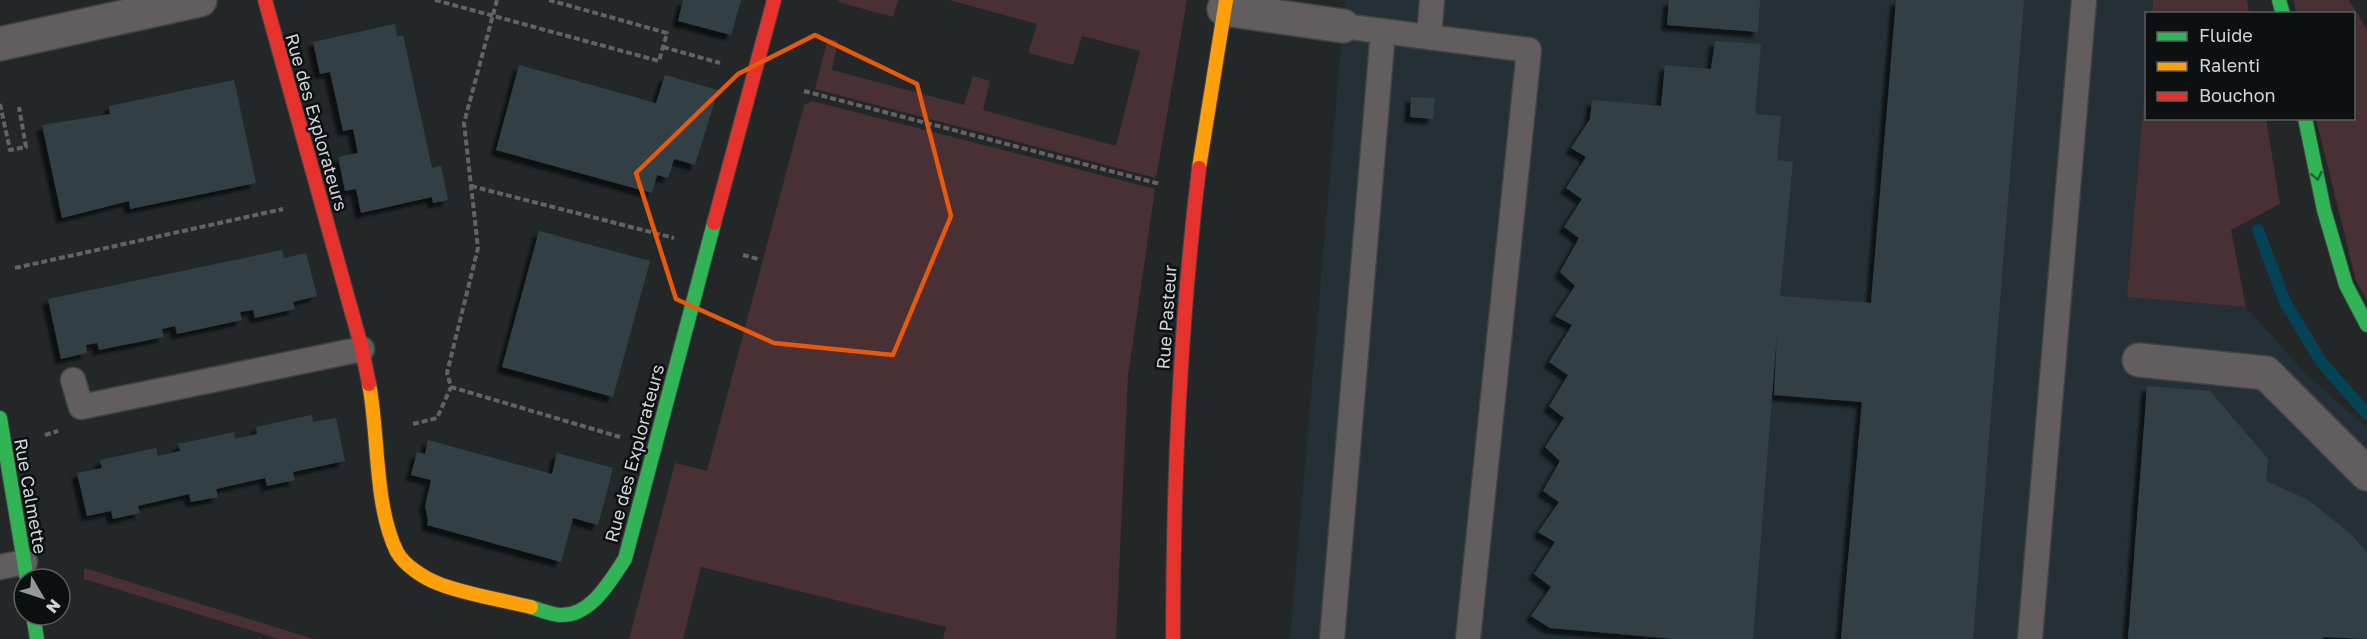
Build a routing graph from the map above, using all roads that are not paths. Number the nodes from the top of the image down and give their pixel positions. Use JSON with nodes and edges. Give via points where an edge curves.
{"nodes":[{"id":1,"x":200,"y":0,"type":"edge"},
{"id":2,"x":265,"y":0,"type":"edge"},
{"id":3,"x":774,"y":0,"type":"edge"},
{"id":4,"x":1432,"y":0,"type":"edge"},
{"id":5,"x":2084,"y":0,"type":"edge"},
{"id":6,"x":1225,"y":5,"type":"edge"},
{"id":7,"x":1343,"y":26,"type":"joint"},
{"id":8,"x":1383,"y":32,"type":"junction"},
{"id":9,"x":1428,"y":37,"type":"junction"},
{"id":10,"x":0,"y":44,"type":"edge"},
{"id":11,"x":2305,"y":120,"type":"edge"},
{"id":12,"x":2367,"y":325,"type":"edge"},
{"id":13,"x":362,"y":349,"type":"junction"},
{"id":14,"x":2139,"y":360,"type":"dead end"},
{"id":15,"x":73,"y":380,"type":"dead end"},
{"id":16,"x":0,"y":418,"type":"edge"},
{"id":17,"x":2367,"y":474,"type":"edge"},
{"id":18,"x":25,"y":567,"type":"edge"},
{"id":19,"x":1173,"y":639,"type":"edge"},
{"id":20,"x":1332,"y":639,"type":"edge"},
{"id":21,"x":1468,"y":639,"type":"edge"},
{"id":22,"x":2030,"y":639,"type":"edge"}],
"edges":[{"from":1,"to":10,"type":"street"},
{"from":2,"to":13,"type":"main road","name":"Rue des Explorateurs"},
{"from":3,"to":13,"type":"main road","name":"Rue des Explorateurs","via":[[625,559],[604,590],[585,608],[560,615],[455,589],[419,573],[398,554],[388,525],[377,465],[374,411]]},
{"from":4,"to":9,"type":"lane"},
{"from":5,"to":22,"type":"lane"},
{"from":6,"to":7,"type":"street"},
{"from":6,"to":19,"type":"main road","name":"Rue Pasteur","via":[[1188,250],[1172,530]]},
{"from":7,"to":8,"type":"lane"},
{"from":8,"to":9,"type":"lane"},
{"from":8,"to":20,"type":"lane"},
{"from":9,"to":21,"type":"lane","via":[[1530,50]]},
{"from":11,"to":12,"type":"main road","one_way":true,"via":[[2324,210],[2346,285]]},
{"from":13,"to":15,"type":"lane","via":[[81,407]]},
{"from":14,"to":17,"type":"street","via":[[2266,373]]},
{"from":16,"to":18,"type":"main road","name":"Rue Calmette"}]}
